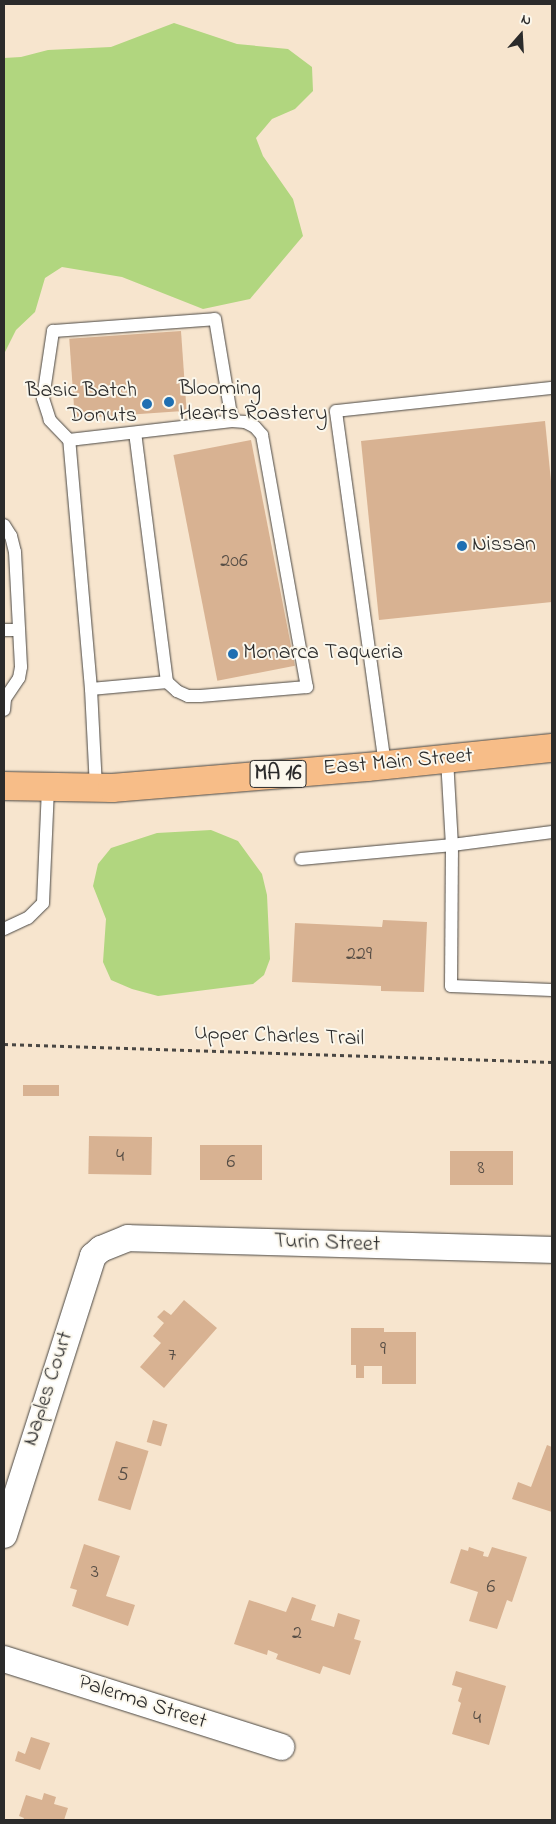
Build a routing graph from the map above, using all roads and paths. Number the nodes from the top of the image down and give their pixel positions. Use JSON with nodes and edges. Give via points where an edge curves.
{"nodes":[{"id":1,"x":552,"y":388,"type":"edge"},
{"id":2,"x":232,"y":421,"type":"junction"},
{"id":3,"x":135,"y":433,"type":"junction"},
{"id":4,"x":69,"y":440,"type":"junction"},
{"id":5,"x":4,"y":525,"type":"edge"},
{"id":6,"x":4,"y":630,"type":"edge"},
{"id":7,"x":19,"y":630,"type":"junction"},
{"id":8,"x":167,"y":682,"type":"junction"},
{"id":9,"x":92,"y":689,"type":"junction"},
{"id":10,"x":4,"y":703,"type":"edge"},
{"id":11,"x":552,"y":748,"type":"edge"},
{"id":12,"x":447,"y":759,"type":"junction"},
{"id":13,"x":385,"y":765,"type":"junction"},
{"id":14,"x":4,"y":786,"type":"edge"},
{"id":15,"x":48,"y":787,"type":"junction"},
{"id":16,"x":96,"y":787,"type":"junction"},
{"id":17,"x":552,"y":832,"type":"edge"},
{"id":18,"x":452,"y":844,"type":"junction"},
{"id":19,"x":302,"y":859,"type":"dead end"},
{"id":20,"x":4,"y":929,"type":"edge"},
{"id":21,"x":552,"y":990,"type":"edge"},
{"id":22,"x":4,"y":1044,"type":"edge"},
{"id":23,"x":552,"y":1062,"type":"edge"},
{"id":24,"x":103,"y":1248,"type":"joint"},
{"id":25,"x":552,"y":1250,"type":"edge"},
{"id":26,"x":4,"y":1535,"type":"edge"},
{"id":27,"x":4,"y":1659,"type":"edge"},
{"id":28,"x":281,"y":1747,"type":"dead end"}],
"edges":[{"from":1,"to":13,"type":"lane","via":[[336,411]]},
{"from":2,"to":3,"type":"lane"},
{"from":2,"to":4,"type":"lane","via":[[215,319],[53,331],[43,398],[50,420]]},
{"from":2,"to":8,"type":"lane","via":[[255,426],[262,435],[306,687],[188,696]]},
{"from":3,"to":4,"type":"lane"},
{"from":3,"to":8,"type":"lane"},
{"from":4,"to":9,"type":"lane"},
{"from":5,"to":7,"type":"lane","via":[[15,552]]},
{"from":6,"to":7,"type":"lane"},
{"from":7,"to":10,"type":"lane","via":[[19,678]]},
{"from":8,"to":9,"type":"lane"},
{"from":9,"to":16,"type":"lane"},
{"from":11,"to":12,"type":"main road","name":"East Main Street","number":"MA 16"},
{"from":12,"to":13,"type":"main road","name":"East Main Street","number":"MA 16"},
{"from":12,"to":18,"type":"lane"},
{"from":13,"to":16,"type":"main road","name":"East Main Street","number":"MA 16"},
{"from":14,"to":15,"type":"main road","name":"East Main Street","number":"MA 16"},
{"from":15,"to":16,"type":"main road","name":"East Main Street","number":"MA 16"},
{"from":15,"to":20,"type":"lane","via":[[43,903],[28,918]]},
{"from":17,"to":18,"type":"lane"},
{"from":18,"to":19,"type":"lane"},
{"from":18,"to":21,"type":"lane","via":[[451,986]]},
{"from":22,"to":23,"type":"path","name":"Upper Charles Trail"},
{"from":24,"to":25,"type":"street","name":"Turin Street","via":[[128,1238]]},
{"from":24,"to":26,"type":"street","name":"Naples Court","via":[[93,1256]]},
{"from":27,"to":28,"type":"street","name":"Palerma Street"}]}
